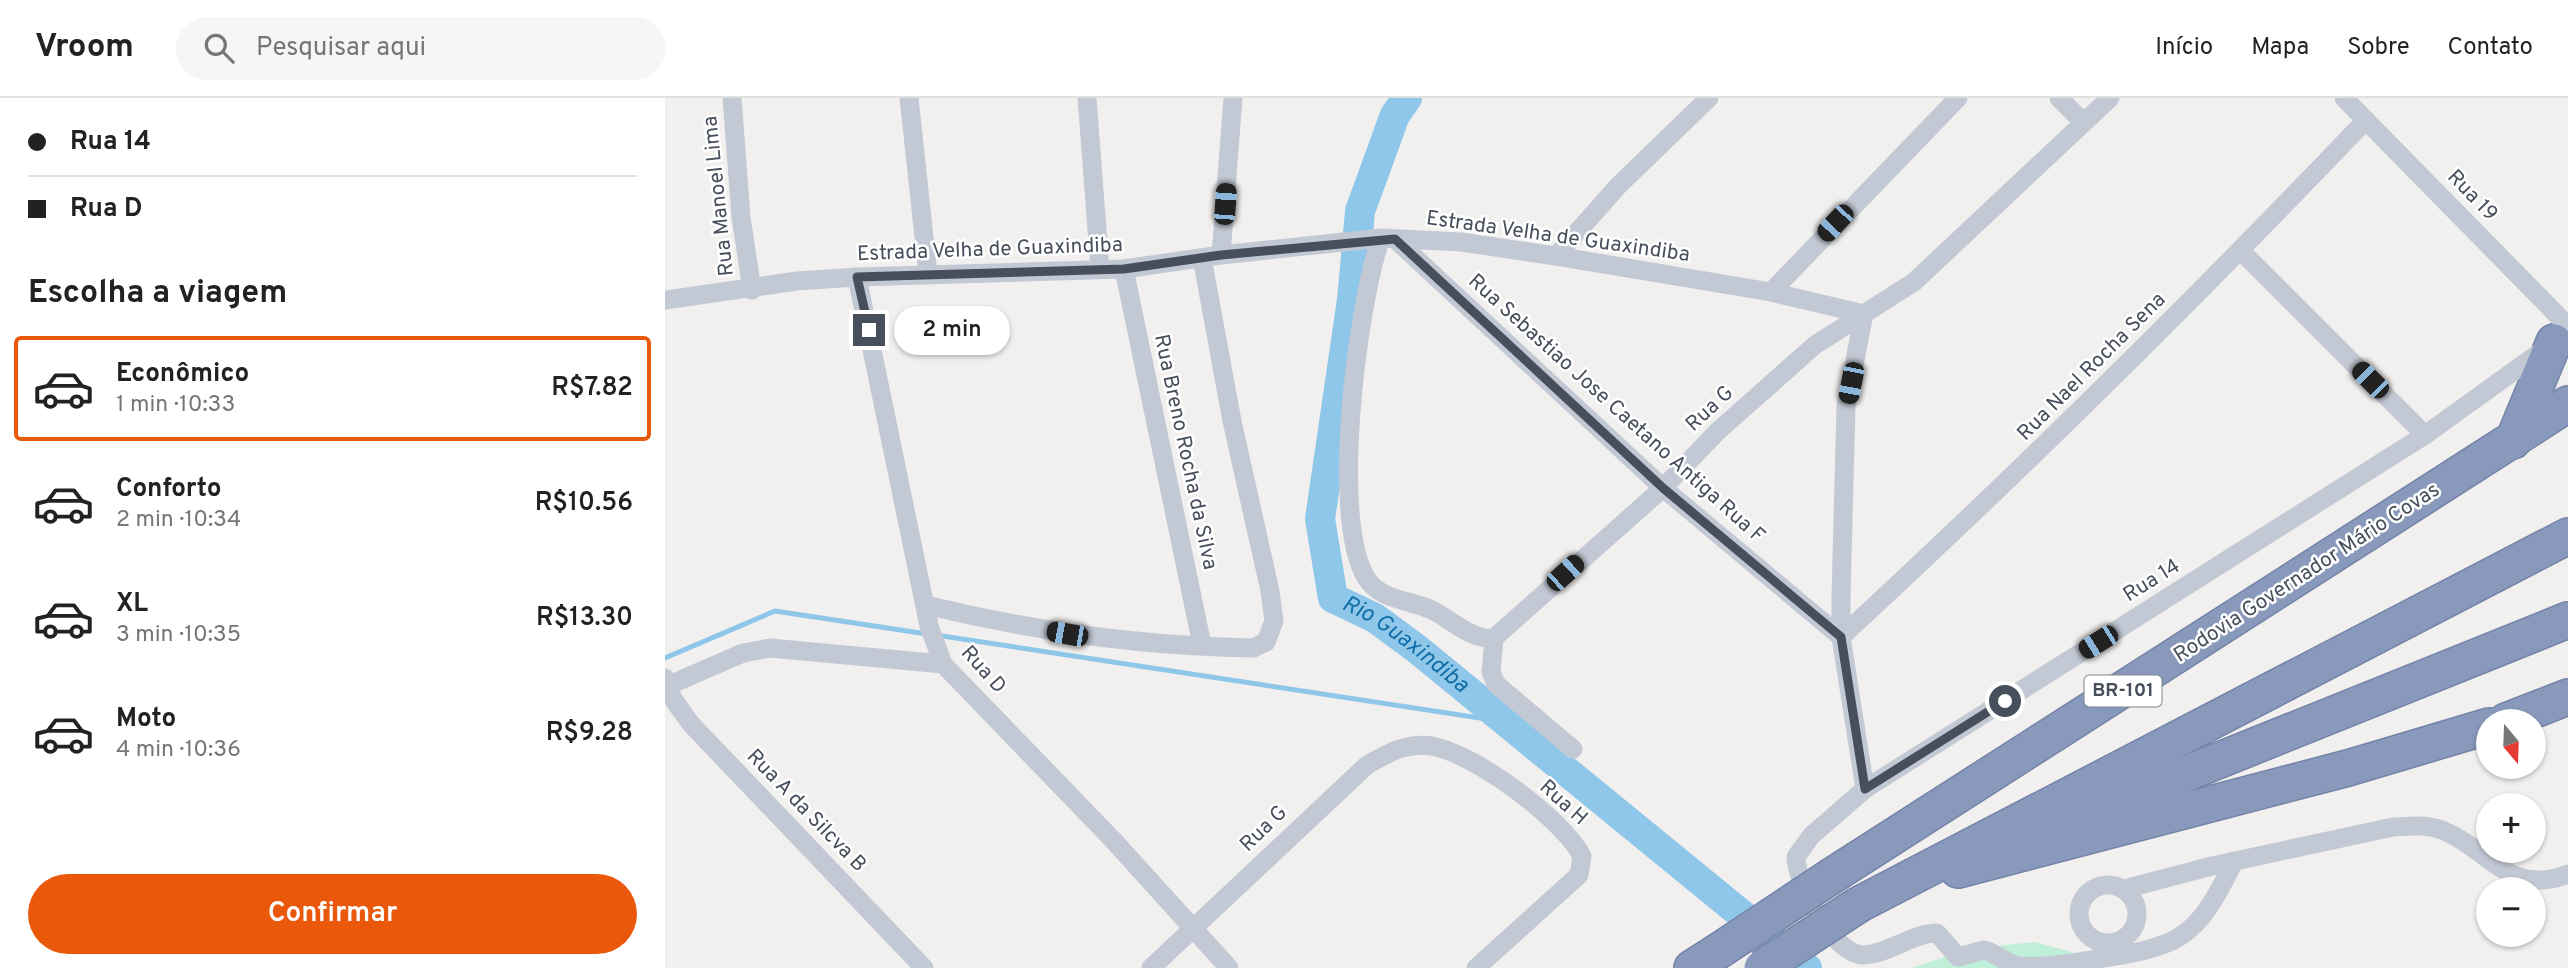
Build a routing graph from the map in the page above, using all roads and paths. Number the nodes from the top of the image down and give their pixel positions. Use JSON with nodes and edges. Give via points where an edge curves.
{"nodes":[{"id":1,"x":732,"y":98,"type":"edge"},
{"id":2,"x":909,"y":98,"type":"edge"},
{"id":3,"x":1087,"y":98,"type":"edge"},
{"id":4,"x":1233,"y":98,"type":"edge"},
{"id":5,"x":1709,"y":98,"type":"edge"},
{"id":6,"x":1958,"y":98,"type":"edge"},
{"id":7,"x":2059,"y":98,"type":"edge"},
{"id":8,"x":2110,"y":98,"type":"edge"},
{"id":9,"x":2344,"y":98,"type":"edge"},
{"id":10,"x":2366,"y":120,"type":"junction"},
{"id":11,"x":2084,"y":122,"type":"junction"},
{"id":12,"x":1372,"y":240,"type":"junction"},
{"id":13,"x":2241,"y":251,"type":"junction"},
{"id":14,"x":1211,"y":256,"type":"junction"},
{"id":15,"x":1556,"y":256,"type":"junction"},
{"id":16,"x":1100,"y":269,"type":"junction"},
{"id":17,"x":1124,"y":269,"type":"junction"},
{"id":18,"x":929,"y":274,"type":"junction"},
{"id":19,"x":857,"y":277,"type":"junction"},
{"id":20,"x":752,"y":290,"type":"junction"},
{"id":21,"x":1771,"y":292,"type":"junction"},
{"id":22,"x":665,"y":300,"type":"edge"},
{"id":23,"x":1864,"y":314,"type":"junction"},
{"id":24,"x":2563,"y":334,"type":"edge"},
{"id":25,"x":2568,"y":404,"type":"edge"},
{"id":26,"x":2425,"y":435,"type":"junction"},
{"id":27,"x":2513,"y":441,"type":"junction"},
{"id":28,"x":1663,"y":488,"type":"junction"},
{"id":29,"x":2568,"y":536,"type":"edge"},
{"id":30,"x":926,"y":605,"type":"junction"},
{"id":31,"x":2568,"y":620,"type":"edge"},
{"id":32,"x":1841,"y":637,"type":"junction"},
{"id":33,"x":1494,"y":638,"type":"junction"},
{"id":34,"x":1202,"y":645,"type":"junction"},
{"id":35,"x":939,"y":654,"type":"junction"},
{"id":36,"x":666,"y":680,"type":"edge"},
{"id":37,"x":2568,"y":697,"type":"edge"},
{"id":38,"x":2537,"y":709,"type":"edge"},
{"id":39,"x":2476,"y":730,"type":"edge"},
{"id":40,"x":1573,"y":749,"type":"dead end"},
{"id":41,"x":1367,"y":765,"type":"joint"},
{"id":42,"x":1865,"y":789,"type":"junction"},
{"id":43,"x":2234,"y":861,"type":"junction"},
{"id":44,"x":2568,"y":874,"type":"edge"},
{"id":45,"x":2124,"y":889,"type":"dead end"},
{"id":46,"x":1858,"y":905,"type":"junction"},
{"id":47,"x":1194,"y":927,"type":"junction"},
{"id":48,"x":1703,"y":961,"type":"edge"},
{"id":49,"x":924,"y":968,"type":"edge"},
{"id":50,"x":1151,"y":968,"type":"edge"},
{"id":51,"x":1229,"y":968,"type":"edge"},
{"id":52,"x":1476,"y":968,"type":"edge"},
{"id":53,"x":1762,"y":968,"type":"edge"}],
"edges":[{"from":1,"to":20,"type":"street","name":"Rua Manoel Lima"},
{"from":2,"to":18,"type":"street"},
{"from":3,"to":16,"type":"street"},
{"from":4,"to":14,"type":"street"},
{"from":5,"to":15,"type":"street","via":[[1618,186]]},
{"from":6,"to":21,"type":"street"},
{"from":7,"to":11,"type":"street"},
{"from":8,"to":11,"type":"street"},
{"from":9,"to":10,"type":"street","name":"Rua 19"},
{"from":10,"to":13,"type":"street","name":"Rua Nael Rocha Sena"},
{"from":10,"to":24,"type":"street","name":"Rua 19"},
{"from":11,"to":23,"type":"street","via":[[1914,282]]},
{"from":12,"to":14,"type":"street","name":"Estrada Velha de Guaxindiba"},
{"from":12,"to":15,"type":"street","name":"Estrada Velha de Guaxindiba","via":[[1461,242]]},
{"from":12,"to":28,"type":"street","name":"Rua Sebastiao Jose Caetano Antiga Rua F"},
{"from":12,"to":33,"type":"street","via":[[1350,417],[1350,520],[1356,558],[1379,592],[1426,607],[1481,638]]},
{"from":13,"to":26,"type":"street"},
{"from":13,"to":32,"type":"street","name":"Rua Nael Rocha Sena","via":[[2062,430]]},
{"from":14,"to":17,"type":"street","name":"Estrada Velha de Guaxindiba"},
{"from":14,"to":34,"type":"street","via":[[1232,421],[1274,621],[1269,639],[1258,648]]},
{"from":15,"to":21,"type":"street","name":"Estrada Velha de Guaxindiba"},
{"from":16,"to":17,"type":"street","name":"Estrada Velha de Guaxindiba"},
{"from":16,"to":18,"type":"street","name":"Estrada Velha de Guaxindiba"},
{"from":17,"to":34,"type":"street","name":"Rua Breno Rocha da Silva"},
{"from":18,"to":19,"type":"street","name":"Estrada Velha de Guaxindiba"},
{"from":19,"to":20,"type":"street","name":"Estrada Velha de Guaxindiba"},
{"from":19,"to":30,"type":"street","name":"Rua D"},
{"from":20,"to":22,"type":"street","name":"Estrada Velha de Guaxindiba"},
{"from":21,"to":23,"type":"street","name":"Estrada Velha de Guaxindiba"},
{"from":23,"to":28,"type":"street","name":"Rua G","via":[[1815,345]]},
{"from":23,"to":32,"type":"street","via":[[1846,406]]},
{"from":24,"to":26,"type":"street","name":"Rua 14"},
{"from":24,"to":27,"type":"highway"},
{"from":25,"to":27,"type":"highway","name":"Rodovia Governador Mário Covas","number":"BR-101"},
{"from":26,"to":42,"type":"street","name":"Rua 14"},
{"from":27,"to":48,"type":"highway","name":"Rodovia Governador Mário Covas","number":"BR-101","bridge":true},
{"from":28,"to":32,"type":"street","name":"Rua Sebastiao Jose Caetano Antiga Rua F"},
{"from":28,"to":33,"type":"street","name":"Rua G"},
{"from":29,"to":46,"type":"highway"},
{"from":30,"to":34,"type":"street","via":[[995,622],[1115,641]]},
{"from":30,"to":35,"type":"street","name":"Rua D"},
{"from":31,"to":46,"type":"highway"},
{"from":32,"to":42,"type":"street"},
{"from":33,"to":40,"type":"street","via":[[1491,672],[1496,684]]},
{"from":35,"to":36,"type":"street","via":[[770,649],[743,653]]},
{"from":35,"to":47,"type":"street","name":"Rua D"},
{"from":36,"to":49,"type":"street","name":"Rua A da Silcva B","via":[[705,739]]},
{"from":37,"to":38,"type":"highway"},
{"from":39,"to":46,"type":"highway","via":[[2335,772],[1976,864]]},
{"from":41,"to":47,"type":"street","name":"Rua G"},
{"from":41,"to":52,"type":"street","name":"Rua H","via":[[1401,747],[1431,746],[1459,754],[1498,776],[1578,847],[1583,862],[1579,875]]},
{"from":42,"to":43,"type":"street","name":"Rua 14","via":[[1798,850],[1796,868],[1836,939],[1853,953],[1870,954],[1933,932],[1941,935],[1958,957],[1988,951],[2028,968],[2138,954],[2178,940],[2200,921]]},
{"from":43,"to":44,"type":"street","via":[[2393,827],[2426,826],[2447,833],[2502,870],[2524,879],[2544,881]]},
{"from":43,"to":45,"type":"street"},
{"from":46,"to":53,"type":"highway","bridge":true},
{"from":47,"to":50,"type":"street","name":"Rua G"},
{"from":47,"to":51,"type":"street","name":"Rua D"}]}
